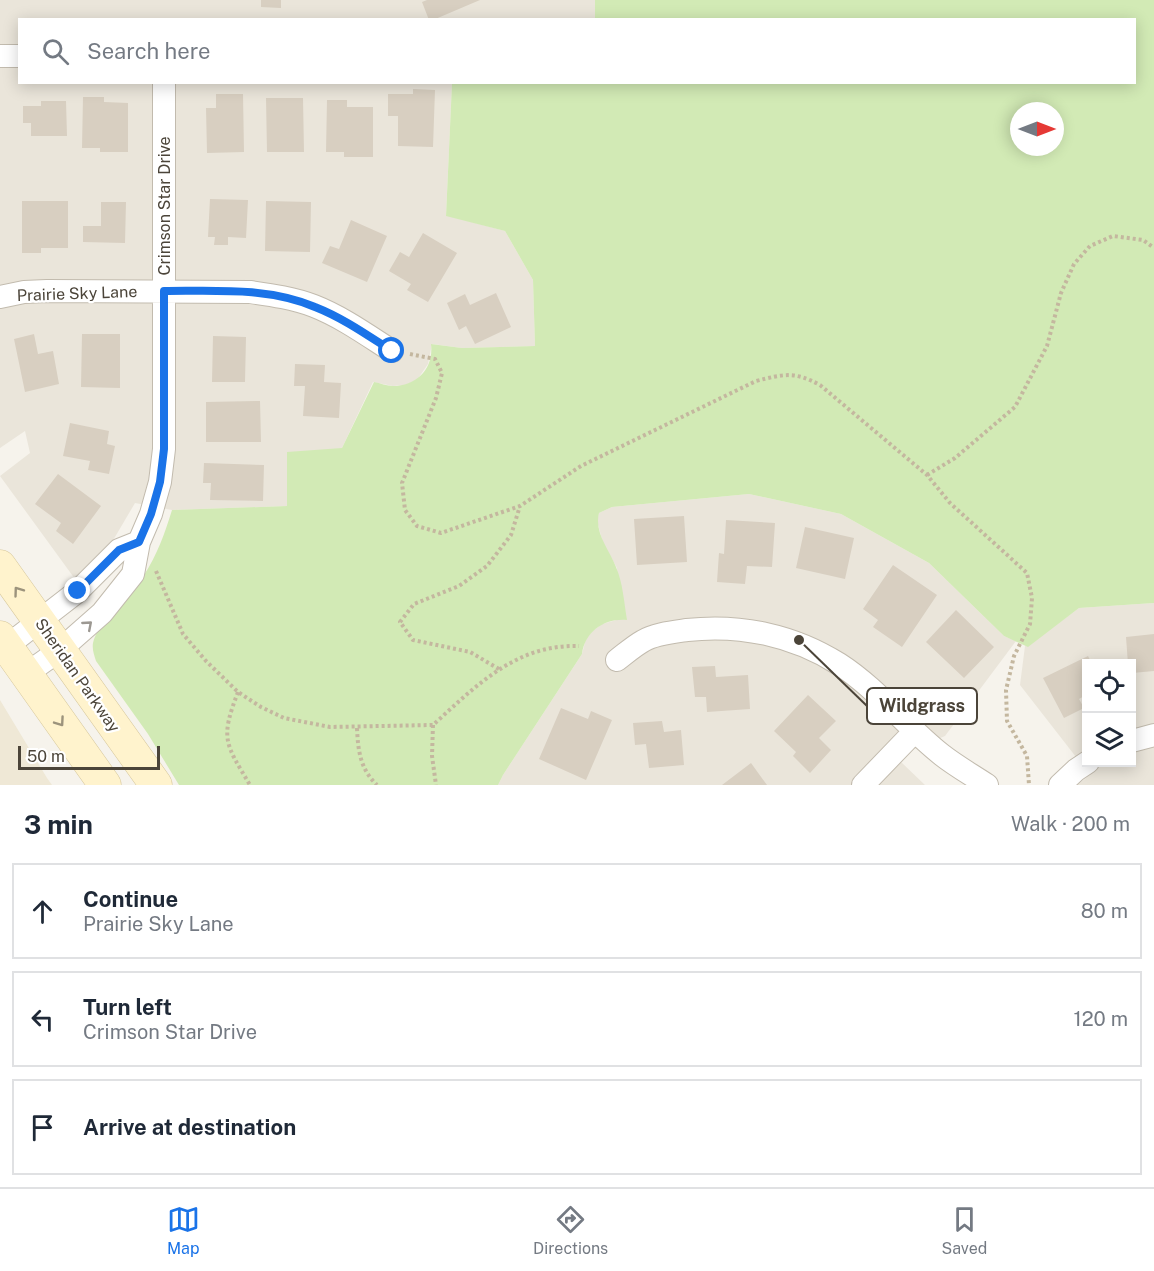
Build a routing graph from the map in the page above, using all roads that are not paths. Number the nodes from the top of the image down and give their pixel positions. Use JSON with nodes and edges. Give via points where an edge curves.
{"nodes":[{"id":1,"x":0,"y":56,"type":"edge"},
{"id":2,"x":18,"y":56,"type":"edge"},
{"id":3,"x":164,"y":84,"type":"edge"},
{"id":4,"x":164,"y":291,"type":"junction"},
{"id":5,"x":0,"y":297,"type":"edge"},
{"id":6,"x":392,"y":351,"type":"road end"},
{"id":7,"x":139,"y":542,"type":"junction"},
{"id":8,"x":0,"y":566,"type":"edge"},
{"id":9,"x":40,"y":621,"type":"junction"},
{"id":10,"x":3,"y":642,"type":"edge"},
{"id":11,"x":60,"y":650,"type":"junction"},
{"id":12,"x":617,"y":660,"type":"dead end"},
{"id":13,"x":26,"y":674,"type":"junction"},
{"id":14,"x":915,"y":730,"type":"junction"},
{"id":15,"x":1154,"y":735,"type":"edge"},
{"id":16,"x":1136,"y":740,"type":"edge"},
{"id":17,"x":1082,"y":767,"type":"edge"},
{"id":18,"x":105,"y":785,"type":"edge"},
{"id":19,"x":156,"y":785,"type":"edge"},
{"id":20,"x":863,"y":785,"type":"edge"},
{"id":21,"x":987,"y":785,"type":"edge"},
{"id":22,"x":1060,"y":785,"type":"edge"}],
"edges":[{"from":1,"to":2,"type":"street"},
{"from":3,"to":4,"type":"street","name":"Crimson Star Drive"},
{"from":4,"to":5,"type":"street","name":"Prairie Sky Lane","via":[[47,291]]},
{"from":4,"to":6,"type":"street","name":"Prairie Sky Lane","via":[[280,296],[346,322]]},
{"from":4,"to":7,"type":"street","name":"Crimson Star Drive","via":[[164,449],[160,482]]},
{"from":7,"to":9,"type":"street","via":[[119,550],[78,591]]},
{"from":11,"to":7,"type":"street","name":"Crimson Star Drive","one_way":true,"via":[[102,613],[134,574]]},
{"from":9,"to":8,"type":"main road","name":"Sheridan Parkway","one_way":true},
{"from":9,"to":10,"type":"street"},
{"from":9,"to":11,"type":"main road","name":"Sheridan Parkway"},
{"from":10,"to":13,"type":"main road"},
{"from":11,"to":13,"type":"street","name":"Crimson Star Drive"},
{"from":11,"to":19,"type":"main road","name":"Sheridan Parkway"},
{"from":12,"to":14,"type":"street","via":[[644,640],[674,632],[709,628],[779,637],[840,665]]},
{"from":13,"to":18,"type":"main road","one_way":true},
{"from":14,"to":20,"type":"street"},
{"from":14,"to":21,"type":"street","via":[[942,755]]},
{"from":15,"to":16,"type":"street"},
{"from":17,"to":22,"type":"street"}]}
